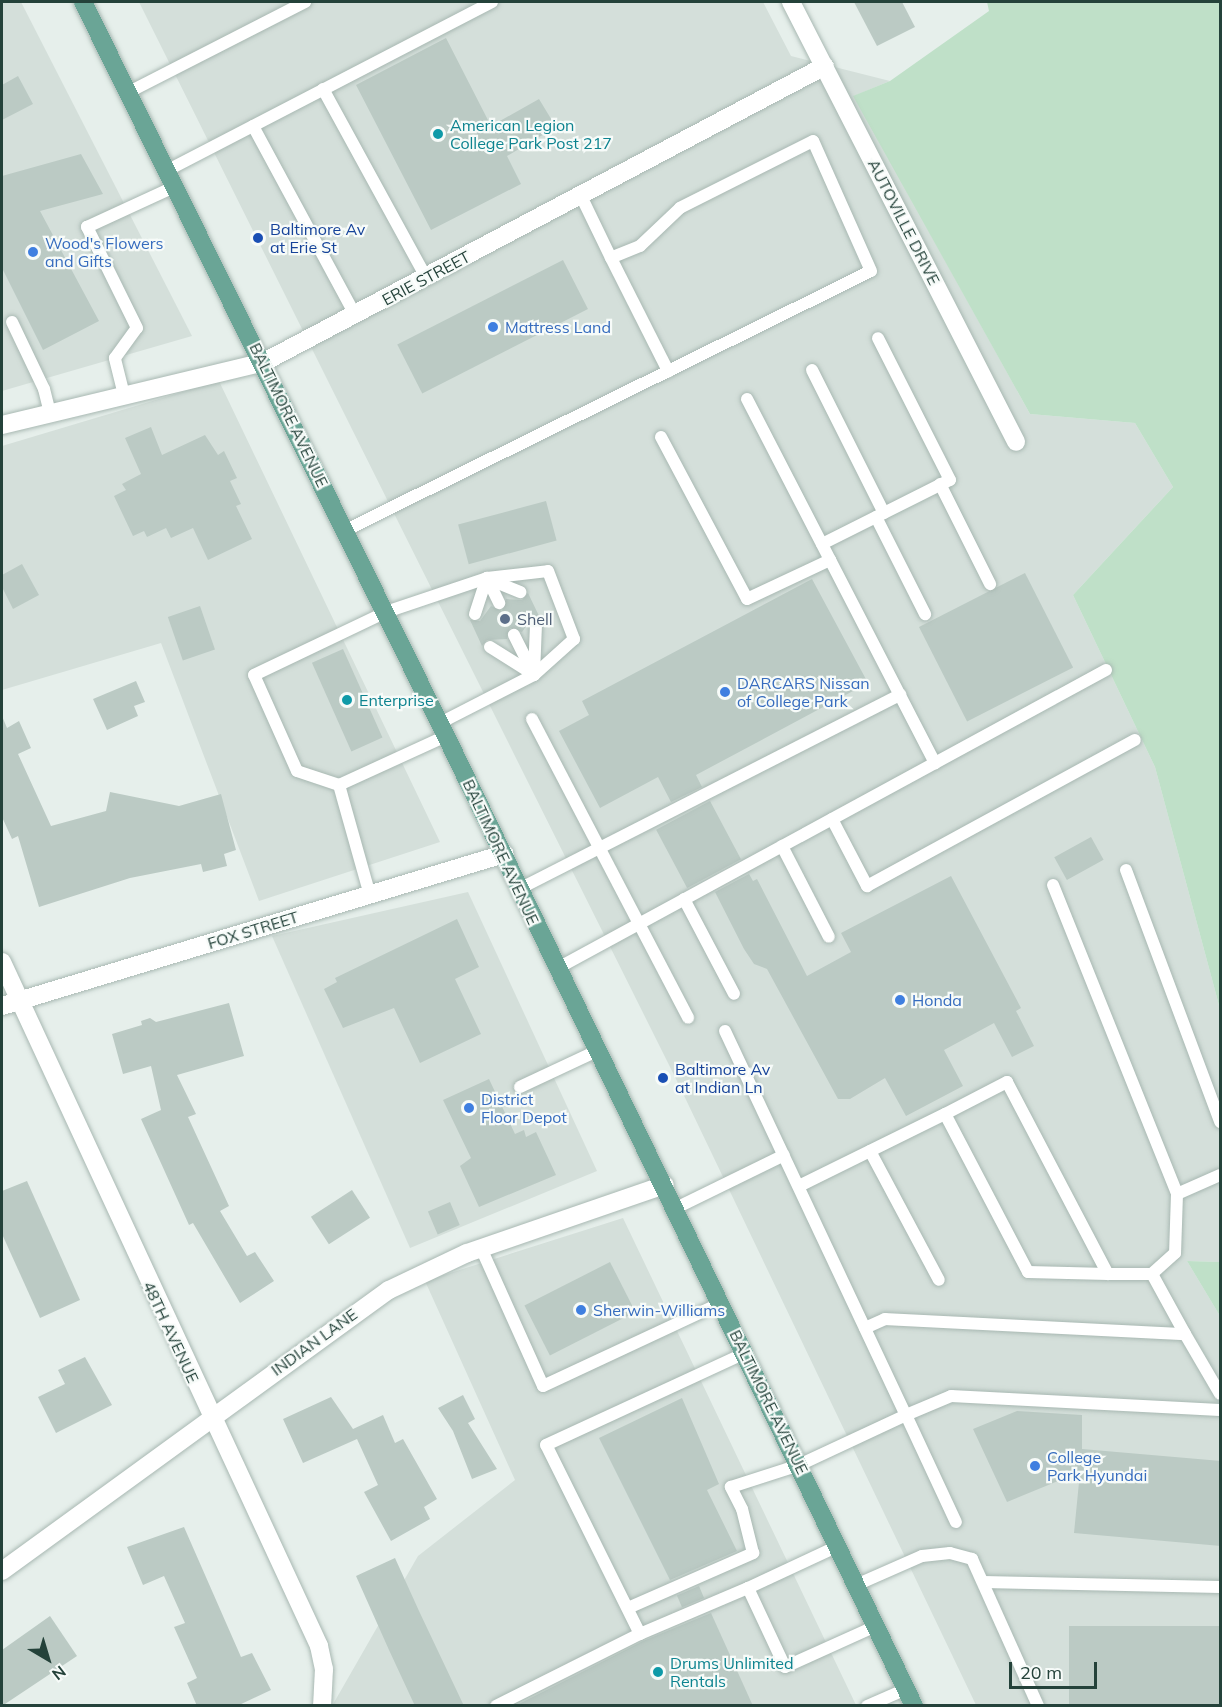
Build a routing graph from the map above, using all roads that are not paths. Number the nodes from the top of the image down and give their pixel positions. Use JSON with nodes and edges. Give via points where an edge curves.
{"nodes":[{"id":1,"x":83,"y":2,"type":"edge"},
{"id":2,"x":305,"y":2,"type":"edge"},
{"id":3,"x":492,"y":2,"type":"edge"},
{"id":4,"x":791,"y":2,"type":"edge"},
{"id":5,"x":825,"y":66,"type":"junction"},
{"id":6,"x":323,"y":89,"type":"junction"},
{"id":7,"x":129,"y":92,"type":"junction"},
{"id":8,"x":253,"y":126,"type":"junction"},
{"id":9,"x":172,"y":178,"type":"junction"},
{"id":10,"x":581,"y":196,"type":"junction"},
{"id":11,"x":611,"y":258,"type":"junction"},
{"id":12,"x":427,"y":279,"type":"junction"},
{"id":13,"x":355,"y":315,"type":"junction"},
{"id":14,"x":12,"y":322,"type":"dead end"},
{"id":15,"x":878,"y":338,"type":"dead end"},
{"id":16,"x":264,"y":362,"type":"junction"},
{"id":17,"x":812,"y":370,"type":"dead end"},
{"id":18,"x":668,"y":371,"type":"junction"},
{"id":19,"x":124,"y":395,"type":"junction"},
{"id":20,"x":747,"y":399,"type":"dead end"},
{"id":21,"x":50,"y":413,"type":"junction"},
{"id":22,"x":2,"y":425,"type":"edge"},
{"id":23,"x":661,"y":437,"type":"dead end"},
{"id":24,"x":1016,"y":442,"type":"dead end"},
{"id":25,"x":940,"y":484,"type":"junction"},
{"id":26,"x":880,"y":515,"type":"junction"},
{"id":27,"x":346,"y":530,"type":"junction"},
{"id":28,"x":822,"y":544,"type":"junction"},
{"id":29,"x":830,"y":560,"type":"junction"},
{"id":30,"x":487,"y":578,"type":"junction"},
{"id":31,"x":990,"y":584,"type":"dead end"},
{"id":32,"x":520,"y":592,"type":"dead end"},
{"id":33,"x":499,"y":603,"type":"dead end"},
{"id":34,"x":386,"y":612,"type":"junction"},
{"id":35,"x":475,"y":614,"type":"dead end"},
{"id":36,"x":925,"y":614,"type":"dead end"},
{"id":37,"x":536,"y":625,"type":"dead end"},
{"id":38,"x":514,"y":635,"type":"dead end"},
{"id":39,"x":490,"y":647,"type":"dead end"},
{"id":40,"x":1106,"y":670,"type":"dead end"},
{"id":41,"x":534,"y":675,"type":"junction"},
{"id":42,"x":900,"y":695,"type":"junction"},
{"id":43,"x":532,"y":719,"type":"dead end"},
{"id":44,"x":443,"y":729,"type":"junction"},
{"id":45,"x":1135,"y":740,"type":"dead end"},
{"id":46,"x":935,"y":763,"type":"junction"},
{"id":47,"x":339,"y":785,"type":"junction"},
{"id":48,"x":832,"y":819,"type":"junction"},
{"id":49,"x":782,"y":846,"type":"junction"},
{"id":50,"x":597,"y":849,"type":"junction"},
{"id":51,"x":504,"y":854,"type":"junction"},
{"id":52,"x":1126,"y":870,"type":"dead end"},
{"id":53,"x":1053,"y":885,"type":"dead end"},
{"id":54,"x":519,"y":889,"type":"junction"},
{"id":55,"x":370,"y":895,"type":"junction"},
{"id":56,"x":684,"y":899,"type":"junction"},
{"id":57,"x":638,"y":924,"type":"junction"},
{"id":58,"x":830,"y":937,"type":"dead end"},
{"id":59,"x":2,"y":962,"type":"edge"},
{"id":60,"x":556,"y":969,"type":"junction"},
{"id":61,"x":734,"y":994,"type":"dead end"},
{"id":62,"x":20,"y":1001,"type":"junction"},
{"id":63,"x":2,"y":1006,"type":"edge"},
{"id":64,"x":688,"y":1018,"type":"dead end"},
{"id":65,"x":725,"y":1031,"type":"dead end"},
{"id":66,"x":599,"y":1050,"type":"junction"},
{"id":67,"x":520,"y":1087,"type":"dead end"},
{"id":68,"x":945,"y":1114,"type":"junction"},
{"id":69,"x":1221,"y":1122,"type":"edge"},
{"id":70,"x":870,"y":1151,"type":"junction"},
{"id":71,"x":784,"y":1155,"type":"junction"},
{"id":72,"x":1221,"y":1175,"type":"edge"},
{"id":73,"x":665,"y":1185,"type":"junction"},
{"id":74,"x":799,"y":1186,"type":"junction"},
{"id":75,"x":1177,"y":1194,"type":"junction"},
{"id":76,"x":676,"y":1208,"type":"junction"},
{"id":77,"x":481,"y":1248,"type":"junction"},
{"id":78,"x":1108,"y":1274,"type":"junction"},
{"id":79,"x":1152,"y":1274,"type":"junction"},
{"id":80,"x":939,"y":1280,"type":"dead end"},
{"id":81,"x":721,"y":1303,"type":"junction"},
{"id":82,"x":865,"y":1328,"type":"junction"},
{"id":83,"x":1185,"y":1334,"type":"junction"},
{"id":84,"x":745,"y":1353,"type":"junction"},
{"id":85,"x":1221,"y":1394,"type":"edge"},
{"id":86,"x":1221,"y":1410,"type":"edge"},
{"id":87,"x":906,"y":1414,"type":"junction"},
{"id":88,"x":211,"y":1419,"type":"junction"},
{"id":89,"x":799,"y":1465,"type":"junction"},
{"id":90,"x":956,"y":1522,"type":"dead end"},
{"id":91,"x":838,"y":1546,"type":"junction"},
{"id":92,"x":2,"y":1570,"type":"edge"},
{"id":93,"x":983,"y":1582,"type":"junction"},
{"id":94,"x":856,"y":1585,"type":"junction"},
{"id":95,"x":1221,"y":1587,"type":"edge"},
{"id":96,"x":748,"y":1588,"type":"junction"},
{"id":97,"x":628,"y":1608,"type":"junction"},
{"id":98,"x":876,"y":1626,"type":"junction"},
{"id":99,"x":640,"y":1634,"type":"junction"},
{"id":100,"x":906,"y":1689,"type":"junction"},
{"id":101,"x":322,"y":1706,"type":"edge"},
{"id":102,"x":496,"y":1706,"type":"edge"},
{"id":103,"x":867,"y":1706,"type":"edge"},
{"id":104,"x":914,"y":1706,"type":"edge"},
{"id":105,"x":1038,"y":1706,"type":"edge"}],
"edges":[{"from":1,"to":7,"type":"main road","name":"BALTIMORE AVENUE"},
{"from":2,"to":7,"type":"lane"},
{"from":3,"to":6,"type":"lane"},
{"from":4,"to":5,"type":"street","name":"AUTOVILLE DRIVE"},
{"from":5,"to":10,"type":"street","name":"ERIE STREET"},
{"from":5,"to":24,"type":"street","name":"AUTOVILLE DRIVE"},
{"from":6,"to":8,"type":"lane"},
{"from":6,"to":12,"type":"lane"},
{"from":7,"to":9,"type":"main road","name":"BALTIMORE AVENUE"},
{"from":8,"to":9,"type":"lane"},
{"from":8,"to":13,"type":"lane"},
{"from":9,"to":16,"type":"main road","name":"BALTIMORE AVENUE"},
{"from":9,"to":19,"type":"lane","via":[[87,227],[137,328],[115,358]]},
{"from":10,"to":11,"type":"lane"},
{"from":10,"to":12,"type":"street","name":"ERIE STREET"},
{"from":11,"to":18,"type":"lane"},
{"from":11,"to":18,"type":"lane","via":[[640,246],[680,208],[813,141],[871,271]]},
{"from":12,"to":13,"type":"street","name":"ERIE STREET"},
{"from":13,"to":16,"type":"street","name":"ERIE STREET"},
{"from":14,"to":21,"type":"lane","via":[[44,389]]},
{"from":15,"to":25,"type":"lane","via":[[950,480]]},
{"from":16,"to":19,"type":"street","name":"ERIE STREET"},
{"from":16,"to":27,"type":"main road","name":"BALTIMORE AVENUE"},
{"from":17,"to":26,"type":"lane"},
{"from":18,"to":27,"type":"lane"},
{"from":19,"to":21,"type":"street","name":"ERIE STREET"},
{"from":20,"to":28,"type":"lane"},
{"from":21,"to":22,"type":"street","name":"ERIE STREET"},
{"from":23,"to":29,"type":"lane","via":[[747,599]]},
{"from":25,"to":26,"type":"lane"},
{"from":25,"to":31,"type":"lane"},
{"from":26,"to":28,"type":"lane"},
{"from":26,"to":36,"type":"lane"},
{"from":27,"to":34,"type":"main road","name":"BALTIMORE AVENUE"},
{"from":28,"to":29,"type":"lane"},
{"from":29,"to":42,"type":"lane"},
{"from":30,"to":32,"type":"lane"},
{"from":30,"to":33,"type":"lane"},
{"from":30,"to":34,"type":"lane"},
{"from":30,"to":35,"type":"lane"},
{"from":30,"to":41,"type":"lane","via":[[548,571],[574,639]]},
{"from":34,"to":44,"type":"main road","name":"BALTIMORE AVENUE"},
{"from":34,"to":47,"type":"lane","via":[[254,675],[297,771]]},
{"from":37,"to":41,"type":"lane"},
{"from":38,"to":41,"type":"lane"},
{"from":39,"to":41,"type":"lane"},
{"from":40,"to":46,"type":"lane"},
{"from":41,"to":44,"type":"lane"},
{"from":42,"to":46,"type":"lane"},
{"from":42,"to":50,"type":"lane"},
{"from":43,"to":50,"type":"lane"},
{"from":44,"to":47,"type":"lane"},
{"from":44,"to":51,"type":"main road","name":"BALTIMORE AVENUE"},
{"from":45,"to":48,"type":"lane","via":[[867,886]]},
{"from":46,"to":48,"type":"lane"},
{"from":47,"to":55,"type":"lane"},
{"from":48,"to":49,"type":"lane"},
{"from":49,"to":56,"type":"lane"},
{"from":49,"to":58,"type":"lane"},
{"from":50,"to":54,"type":"lane"},
{"from":50,"to":57,"type":"lane"},
{"from":51,"to":54,"type":"main road","name":"BALTIMORE AVENUE"},
{"from":51,"to":55,"type":"street","name":"FOX STREET"},
{"from":52,"to":69,"type":"lane"},
{"from":53,"to":75,"type":"lane"},
{"from":54,"to":60,"type":"main road","name":"BALTIMORE AVENUE"},
{"from":55,"to":62,"type":"street","name":"FOX STREET"},
{"from":56,"to":57,"type":"lane"},
{"from":56,"to":61,"type":"lane"},
{"from":57,"to":60,"type":"lane"},
{"from":57,"to":64,"type":"lane"},
{"from":59,"to":62,"type":"street","name":"48TH AVENUE"},
{"from":60,"to":66,"type":"main road","name":"BALTIMORE AVENUE"},
{"from":62,"to":63,"type":"street","name":"FOX STREET"},
{"from":62,"to":88,"type":"street","name":"48TH AVENUE"},
{"from":65,"to":71,"type":"lane"},
{"from":66,"to":67,"type":"lane"},
{"from":66,"to":73,"type":"main road","name":"BALTIMORE AVENUE"},
{"from":68,"to":70,"type":"lane"},
{"from":68,"to":78,"type":"lane","via":[[1028,1272]]},
{"from":68,"to":78,"type":"lane","via":[[1007,1082]]},
{"from":70,"to":74,"type":"lane"},
{"from":70,"to":80,"type":"lane"},
{"from":71,"to":74,"type":"lane"},
{"from":71,"to":76,"type":"lane"},
{"from":72,"to":75,"type":"lane"},
{"from":73,"to":76,"type":"main road","name":"BALTIMORE AVENUE"},
{"from":73,"to":77,"type":"street","name":"INDIAN LANE"},
{"from":74,"to":82,"type":"lane"},
{"from":75,"to":79,"type":"lane","via":[[1175,1253]]},
{"from":76,"to":81,"type":"main road","name":"BALTIMORE AVENUE"},
{"from":77,"to":81,"type":"lane","via":[[543,1386]]},
{"from":77,"to":88,"type":"street","name":"INDIAN LANE","via":[[389,1290]]},
{"from":78,"to":79,"type":"lane"},
{"from":79,"to":83,"type":"lane"},
{"from":81,"to":84,"type":"main road","name":"BALTIMORE AVENUE"},
{"from":82,"to":83,"type":"lane","via":[[885,1319]]},
{"from":82,"to":87,"type":"lane"},
{"from":83,"to":85,"type":"lane"},
{"from":84,"to":89,"type":"main road","name":"BALTIMORE AVENUE"},
{"from":84,"to":97,"type":"lane","via":[[546,1445]]},
{"from":86,"to":87,"type":"lane","via":[[951,1396]]},
{"from":87,"to":89,"type":"lane"},
{"from":87,"to":90,"type":"lane"},
{"from":88,"to":92,"type":"street","name":"INDIAN LANE"},
{"from":88,"to":101,"type":"street","name":"48TH AVENUE","via":[[319,1646],[324,1669]]},
{"from":89,"to":91,"type":"main road","name":"BALTIMORE AVENUE"},
{"from":89,"to":97,"type":"lane","via":[[730,1487],[742,1509],[753,1553]]},
{"from":91,"to":94,"type":"main road","name":"BALTIMORE AVENUE"},
{"from":91,"to":96,"type":"lane"},
{"from":93,"to":94,"type":"lane","via":[[972,1559],[950,1553],[922,1556]]},
{"from":93,"to":95,"type":"lane"},
{"from":93,"to":105,"type":"lane"},
{"from":94,"to":98,"type":"main road","name":"BALTIMORE AVENUE"},
{"from":96,"to":98,"type":"lane","via":[[785,1667]]},
{"from":96,"to":99,"type":"lane"},
{"from":97,"to":99,"type":"lane"},
{"from":98,"to":100,"type":"main road","name":"BALTIMORE AVENUE"},
{"from":99,"to":102,"type":"lane"},
{"from":100,"to":103,"type":"lane"},
{"from":100,"to":104,"type":"main road","name":"BALTIMORE AVENUE"}]}
